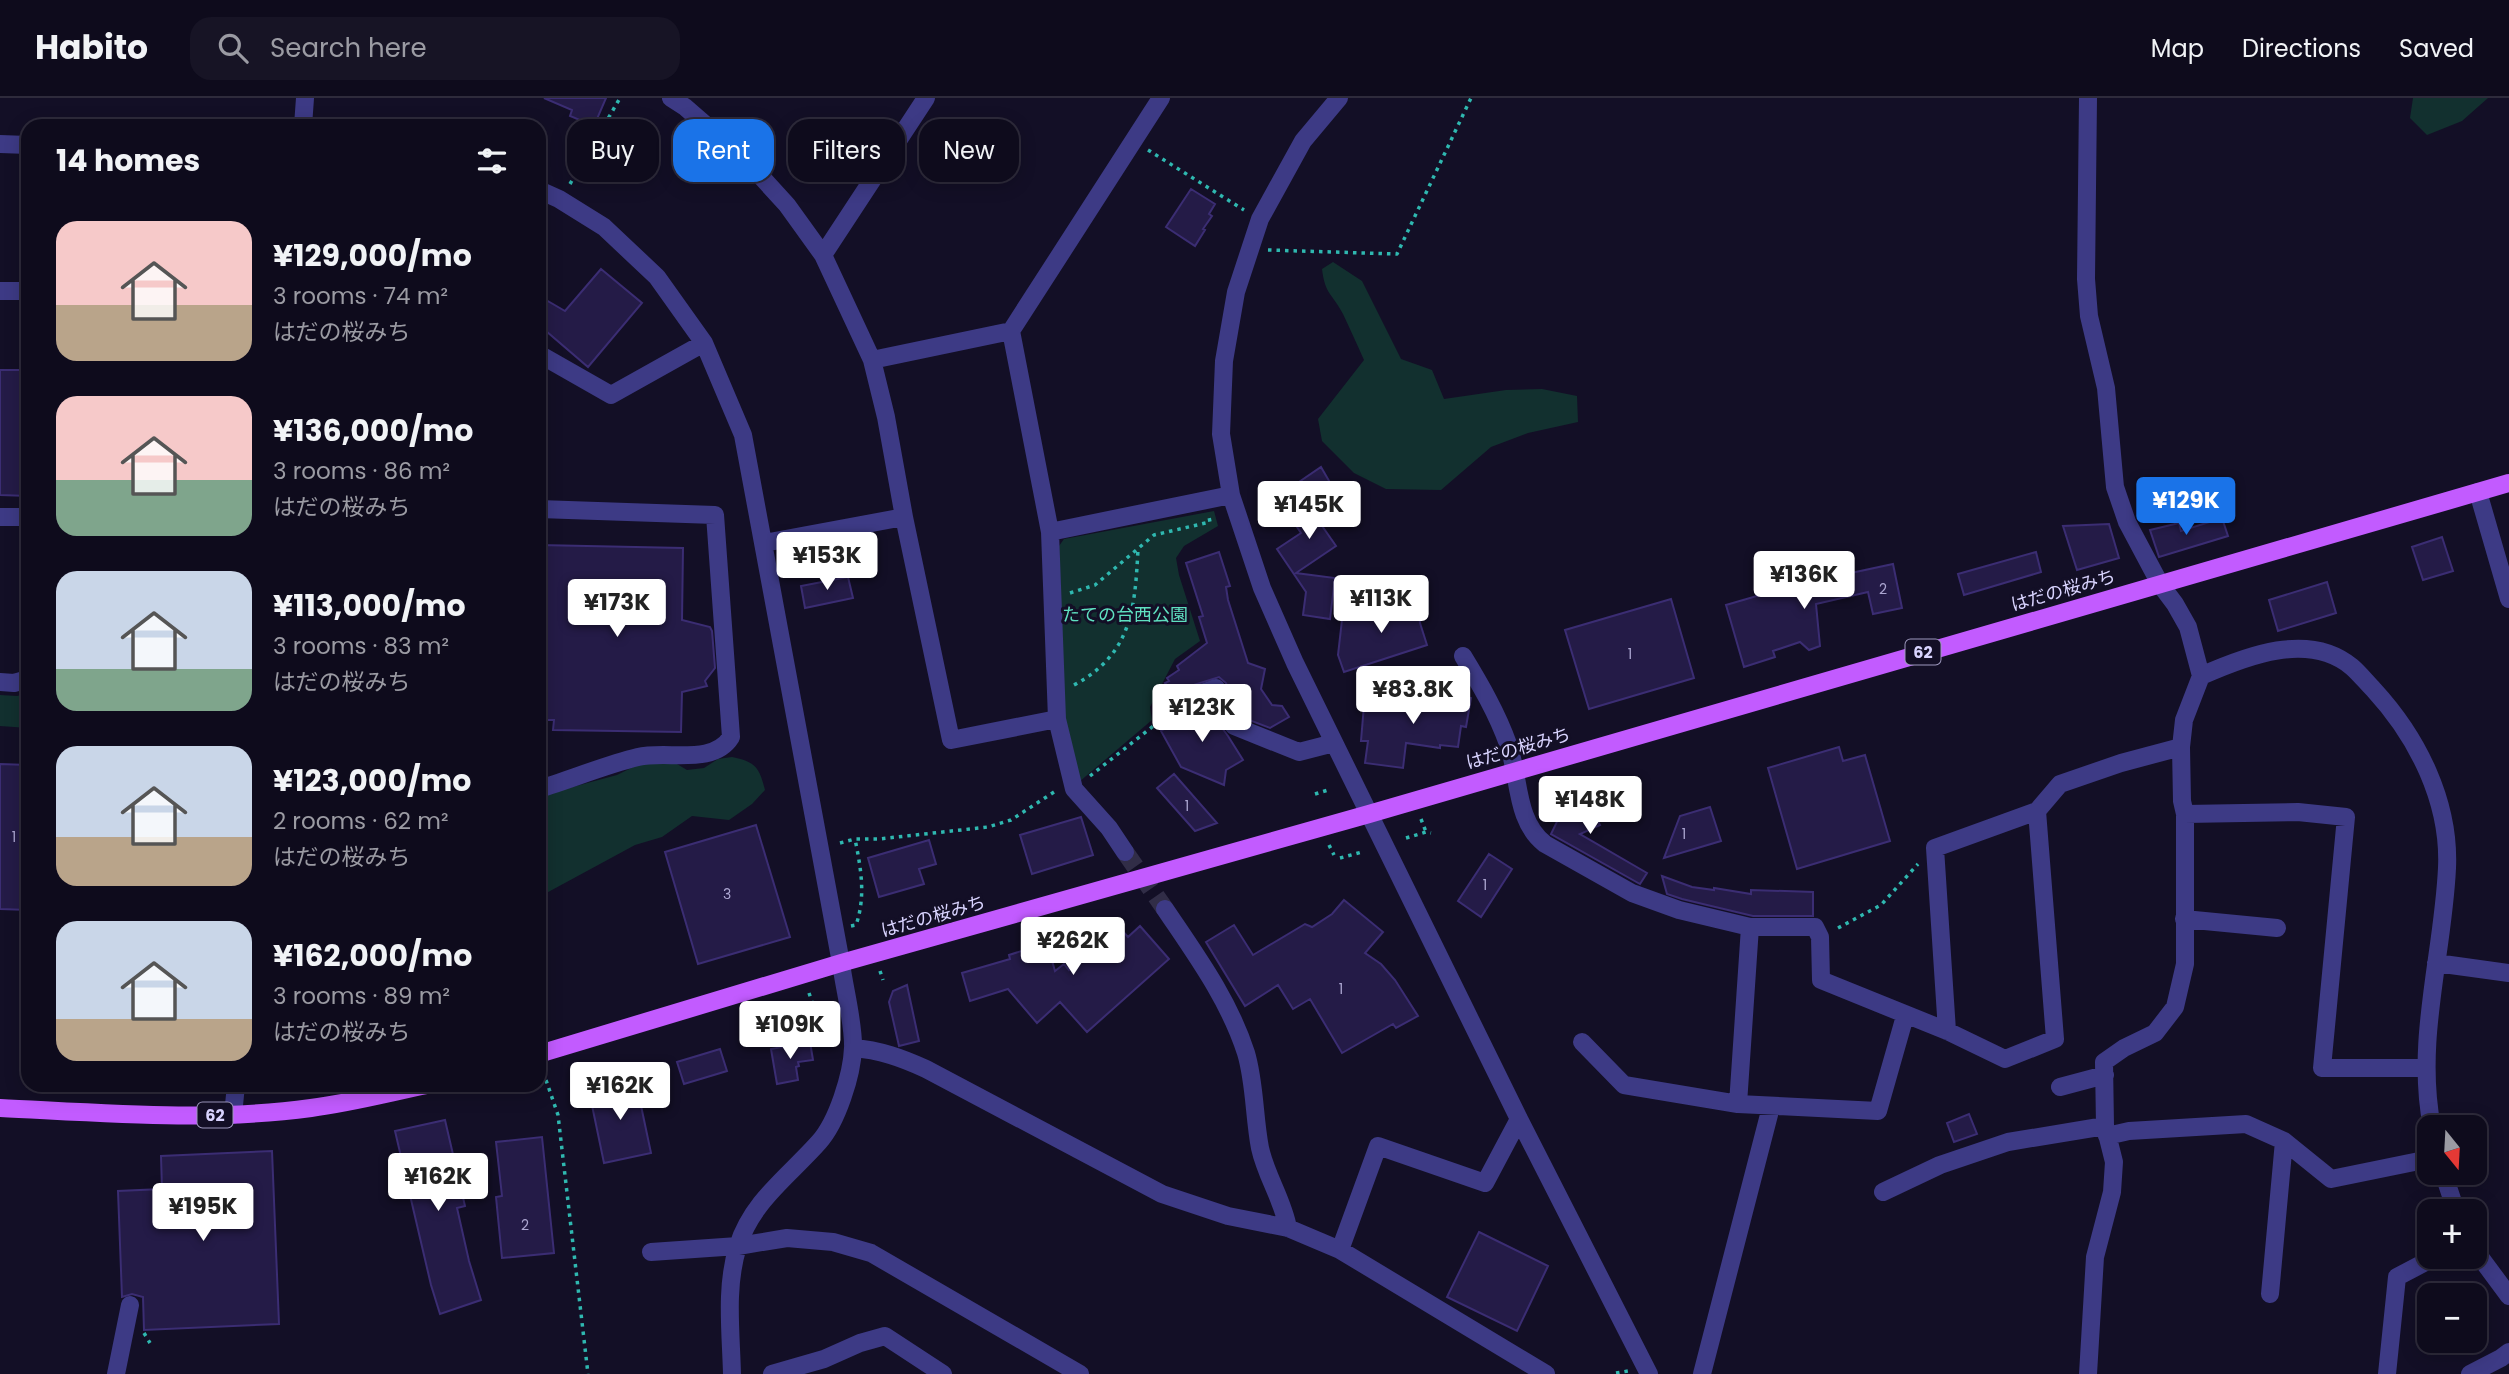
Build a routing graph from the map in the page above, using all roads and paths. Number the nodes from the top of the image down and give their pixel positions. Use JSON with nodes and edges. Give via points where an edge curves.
{"nodes":[{"id":1,"x":305,"y":98,"type":"edge"},
{"id":2,"x":620,"y":98,"type":"edge"},
{"id":3,"x":926,"y":98,"type":"edge"},
{"id":4,"x":1160,"y":98,"type":"edge"},
{"id":5,"x":1339,"y":98,"type":"edge"},
{"id":6,"x":1471,"y":98,"type":"edge"},
{"id":7,"x":2088,"y":98,"type":"edge"},
{"id":8,"x":682,"y":101,"type":"edge"},
{"id":9,"x":304,"y":119,"type":"edge"},
{"id":10,"x":1133,"y":140,"type":"junction"},
{"id":11,"x":0,"y":145,"type":"edge"},
{"id":12,"x":21,"y":145,"type":"edge"},
{"id":13,"x":570,"y":184,"type":"dead end"},
{"id":14,"x":546,"y":193,"type":"edge"},
{"id":15,"x":1244,"y":209,"type":"dead end"},
{"id":16,"x":1249,"y":250,"type":"junction"},
{"id":17,"x":823,"y":256,"type":"junction"},
{"id":18,"x":0,"y":291,"type":"edge"},
{"id":19,"x":21,"y":291,"type":"edge"},
{"id":20,"x":1011,"y":331,"type":"junction"},
{"id":21,"x":704,"y":343,"type":"junction"},
{"id":22,"x":872,"y":360,"type":"junction"},
{"id":23,"x":546,"y":362,"type":"edge"},
{"id":24,"x":2509,"y":483,"type":"edge"},
{"id":25,"x":2478,"y":492,"type":"junction"},
{"id":26,"x":1231,"y":495,"type":"junction"},
{"id":27,"x":1205,"y":501,"type":"junction"},
{"id":28,"x":546,"y":509,"type":"edge"},
{"id":29,"x":0,"y":517,"type":"edge"},
{"id":30,"x":21,"y":517,"type":"edge"},
{"id":31,"x":904,"y":517,"type":"junction"},
{"id":32,"x":1050,"y":532,"type":"junction"},
{"id":33,"x":764,"y":543,"type":"junction"},
{"id":34,"x":1138,"y":547,"type":"junction"},
{"id":35,"x":2160,"y":584,"type":"junction"},
{"id":36,"x":1074,"y":592,"type":"dead end"},
{"id":37,"x":2509,"y":599,"type":"edge"},
{"id":38,"x":1463,"y":656,"type":"dead end"},
{"id":39,"x":2201,"y":676,"type":"junction"},
{"id":40,"x":21,"y":681,"type":"edge"},
{"id":41,"x":0,"y":682,"type":"edge"},
{"id":42,"x":1070,"y":687,"type":"dead end"},
{"id":43,"x":1174,"y":705,"type":"dead end"},
{"id":44,"x":1056,"y":719,"type":"junction"},
{"id":45,"x":1161,"y":720,"type":"dead end"},
{"id":46,"x":1334,"y":743,"type":"junction"},
{"id":47,"x":2181,"y":747,"type":"junction"},
{"id":48,"x":1514,"y":771,"type":"junction"},
{"id":49,"x":1079,"y":780,"type":"junction"},
{"id":50,"x":546,"y":787,"type":"edge"},
{"id":51,"x":1328,"y":790,"type":"dead end"},
{"id":52,"x":1315,"y":794,"type":"dead end"},
{"id":53,"x":2037,"y":811,"type":"junction"},
{"id":54,"x":1368,"y":814,"type":"junction"},
{"id":55,"x":2185,"y":814,"type":"junction"},
{"id":56,"x":1421,"y":819,"type":"dead end"},
{"id":57,"x":1406,"y":838,"type":"dead end"},
{"id":58,"x":855,"y":839,"type":"junction"},
{"id":59,"x":840,"y":843,"type":"dead end"},
{"id":60,"x":1328,"y":843,"type":"dead end"},
{"id":61,"x":1125,"y":852,"type":"tunnel mouth"},
{"id":62,"x":1362,"y":852,"type":"dead end"},
{"id":63,"x":1334,"y":855,"type":"dead end"},
{"id":64,"x":1340,"y":858,"type":"dead end"},
{"id":65,"x":1915,"y":867,"type":"dead end"},
{"id":66,"x":1165,"y":909,"type":"tunnel mouth"},
{"id":67,"x":2184,"y":919,"type":"junction"},
{"id":68,"x":856,"y":925,"type":"dead end"},
{"id":69,"x":1750,"y":927,"type":"junction"},
{"id":70,"x":2277,"y":928,"type":"dead end"},
{"id":71,"x":1820,"y":937,"type":"junction"},
{"id":72,"x":841,"y":963,"type":"junction"},
{"id":73,"x":2436,"y":964,"type":"junction"},
{"id":74,"x":880,"y":971,"type":"dead end"},
{"id":75,"x":2509,"y":973,"type":"edge"},
{"id":76,"x":883,"y":980,"type":"dead end"},
{"id":77,"x":809,"y":993,"type":"dead end"},
{"id":78,"x":829,"y":1004,"type":"dead end"},
{"id":79,"x":1905,"y":1016,"type":"junction"},
{"id":80,"x":1947,"y":1031,"type":"junction"},
{"id":81,"x":1582,"y":1042,"type":"dead end"},
{"id":82,"x":853,"y":1048,"type":"junction"},
{"id":83,"x":546,"y":1052,"type":"edge"},
{"id":84,"x":2425,"y":1068,"type":"junction"},
{"id":85,"x":2105,"y":1075,"type":"junction"},
{"id":86,"x":546,"y":1080,"type":"dead end"},
{"id":87,"x":2060,"y":1087,"type":"dead end"},
{"id":88,"x":235,"y":1092,"type":"edge"},
{"id":89,"x":392,"y":1092,"type":"edge"},
{"id":90,"x":1738,"y":1104,"type":"junction"},
{"id":91,"x":1771,"y":1107,"type":"junction"},
{"id":92,"x":0,"y":1108,"type":"edge"},
{"id":93,"x":233,"y":1115,"type":"junction"},
{"id":94,"x":2431,"y":1115,"type":"edge"},
{"id":95,"x":1519,"y":1119,"type":"junction"},
{"id":96,"x":2106,"y":1131,"type":"junction"},
{"id":97,"x":2284,"y":1141,"type":"junction"},
{"id":98,"x":2417,"y":1161,"type":"edge"},
{"id":99,"x":1883,"y":1192,"type":"dead end"},
{"id":100,"x":1288,"y":1228,"type":"junction"},
{"id":101,"x":737,"y":1246,"type":"junction"},
{"id":102,"x":1340,"y":1250,"type":"junction"},
{"id":103,"x":651,"y":1252,"type":"dead end"},
{"id":104,"x":2417,"y":1267,"type":"edge"},
{"id":105,"x":2487,"y":1267,"type":"edge"},
{"id":106,"x":2270,"y":1294,"type":"dead end"},
{"id":107,"x":2509,"y":1296,"type":"edge"},
{"id":108,"x":130,"y":1306,"type":"dead end"},
{"id":109,"x":2509,"y":1352,"type":"edge"},
{"id":110,"x":1630,"y":1371,"type":"dead end"},
{"id":111,"x":1616,"y":1373,"type":"edge"},
{"id":112,"x":116,"y":1374,"type":"edge"},
{"id":113,"x":588,"y":1374,"type":"edge"},
{"id":114,"x":732,"y":1374,"type":"edge"},
{"id":115,"x":772,"y":1374,"type":"edge"},
{"id":116,"x":943,"y":1374,"type":"edge"},
{"id":117,"x":1080,"y":1374,"type":"edge"},
{"id":118,"x":1546,"y":1374,"type":"edge"},
{"id":119,"x":1649,"y":1374,"type":"edge"},
{"id":120,"x":1702,"y":1374,"type":"edge"},
{"id":121,"x":2088,"y":1374,"type":"edge"},
{"id":122,"x":2387,"y":1374,"type":"edge"},
{"id":123,"x":2470,"y":1374,"type":"edge"}],
"edges":[{"from":1,"to":9,"type":"street"},
{"from":2,"to":13,"type":"path"},
{"from":3,"to":17,"type":"street"},
{"from":4,"to":10,"type":"street"},
{"from":5,"to":16,"type":"street","via":[[1303,141],[1259,219]]},
{"from":6,"to":16,"type":"path","via":[[1397,254]]},
{"from":7,"to":35,"type":"street","via":[[2089,316],[2106,388],[2115,487],[2127,522]]},
{"from":8,"to":17,"type":"street","via":[[787,205]]},
{"from":10,"to":15,"type":"path"},
{"from":10,"to":20,"type":"street"},
{"from":11,"to":12,"type":"street"},
{"from":14,"to":21,"type":"street","via":[[604,227],[657,277]]},
{"from":16,"to":26,"type":"street","via":[[1224,361],[1221,434]]},
{"from":17,"to":22,"type":"street"},
{"from":18,"to":19,"type":"street"},
{"from":20,"to":22,"type":"street"},
{"from":20,"to":32,"type":"street"},
{"from":21,"to":23,"type":"street","via":[[611,395]]},
{"from":21,"to":33,"type":"street","via":[[743,435]]},
{"from":22,"to":31,"type":"street"},
{"from":24,"to":25,"type":"main road","name":"はだの桜みち","number":"62"},
{"from":25,"to":35,"type":"main road","name":"はだの桜みち","number":"62"},
{"from":25,"to":37,"type":"street"},
{"from":26,"to":27,"type":"street"},
{"from":26,"to":46,"type":"street","via":[[1262,588]]},
{"from":27,"to":32,"type":"street"},
{"from":27,"to":34,"type":"path","via":[[1210,522],[1154,535]]},
{"from":28,"to":50,"type":"street","via":[[715,515],[731,737],[726,745],[707,753],[641,756]]},
{"from":29,"to":30,"type":"street"},
{"from":31,"to":33,"type":"street"},
{"from":31,"to":44,"type":"street","via":[[951,740]]},
{"from":32,"to":44,"type":"street"},
{"from":33,"to":72,"type":"street"},
{"from":34,"to":36,"type":"path","via":[[1095,585]]},
{"from":34,"to":42,"type":"path","via":[[1124,639],[1100,667]]},
{"from":35,"to":39,"type":"street","via":[[2188,626]]},
{"from":35,"to":48,"type":"main road","name":"はだの桜みち","number":"62"},
{"from":38,"to":48,"type":"street","via":[[1508,744]]},
{"from":39,"to":47,"type":"street","via":[[2184,720]]},
{"from":39,"to":73,"type":"street","via":[[2236,660],[2308,649],[2332,655],[2352,667],[2381,697],[2421,758],[2441,813],[2447,866]]},
{"from":40,"to":41,"type":"street"},
{"from":43,"to":46,"type":"street","via":[[1216,688],[1234,726],[1299,752]]},
{"from":44,"to":49,"type":"street"},
{"from":45,"to":49,"type":"path"},
{"from":46,"to":54,"type":"street"},
{"from":47,"to":53,"type":"street","via":[[2060,784]]},
{"from":47,"to":55,"type":"street"},
{"from":48,"to":54,"type":"main road","name":"はだの桜みち","number":"62"},
{"from":48,"to":69,"type":"street","via":[[1534,835],[1545,844],[1632,893]]},
{"from":49,"to":58,"type":"path","via":[[1011,820],[988,827]]},
{"from":49,"to":61,"type":"street","via":[[1074,789]]},
{"from":51,"to":52,"type":"path"},
{"from":53,"to":80,"type":"street","via":[[1935,849]]},
{"from":53,"to":80,"type":"street","via":[[2055,1039],[2005,1059]]},
{"from":54,"to":72,"type":"main road","name":"はだの桜みち","number":"62"},
{"from":54,"to":95,"type":"street"},
{"from":55,"to":67,"type":"street"},
{"from":55,"to":84,"type":"street","via":[[2298,812],[2346,817],[2322,1068]]},
{"from":56,"to":57,"type":"path","via":[[1429,832]]},
{"from":58,"to":59,"type":"path"},
{"from":58,"to":68,"type":"path","via":[[862,872],[862,907]]},
{"from":60,"to":63,"type":"path"},
{"from":62,"to":64,"type":"path"},
{"from":65,"to":71,"type":"path","via":[[1881,905]]},
{"from":66,"to":100,"type":"street","via":[[1231,1014],[1247,1055],[1260,1150]]},
{"from":67,"to":70,"type":"street"},
{"from":67,"to":85,"type":"street","via":[[2185,964],[2175,1007],[2155,1033],[2104,1062]]},
{"from":69,"to":71,"type":"street","via":[[1815,927]]},
{"from":69,"to":90,"type":"street"},
{"from":71,"to":79,"type":"street","via":[[1821,980]]},
{"from":72,"to":82,"type":"street"},
{"from":72,"to":83,"type":"main road","name":"はだの桜みち","number":"62"},
{"from":73,"to":75,"type":"street"},
{"from":73,"to":84,"type":"street"},
{"from":74,"to":76,"type":"path"},
{"from":77,"to":78,"type":"path","via":[[814,1008]]},
{"from":79,"to":80,"type":"street"},
{"from":79,"to":91,"type":"street","via":[[1878,1111]]},
{"from":81,"to":90,"type":"street","via":[[1624,1085]]},
{"from":82,"to":100,"type":"street","via":[[898,1056],[926,1069],[1162,1194],[1228,1216]]},
{"from":82,"to":101,"type":"street","via":[[847,1082],[831,1125],[773,1186]]},
{"from":84,"to":94,"type":"street"},
{"from":85,"to":87,"type":"street"},
{"from":85,"to":96,"type":"street"},
{"from":86,"to":113,"type":"path","via":[[558,1115]]},
{"from":88,"to":93,"type":"street"},
{"from":89,"to":93,"type":"main road","number":"62","via":[[312,1108]]},
{"from":90,"to":91,"type":"street"},
{"from":91,"to":120,"type":"street"},
{"from":92,"to":93,"type":"main road","number":"62"},
{"from":95,"to":102,"type":"street","via":[[1485,1184],[1378,1146]]},
{"from":95,"to":119,"type":"street"},
{"from":96,"to":97,"type":"street","via":[[2246,1124]]},
{"from":96,"to":99,"type":"street","via":[[2008,1142],[1940,1165]]},
{"from":96,"to":121,"type":"street","via":[[2114,1162],[2112,1192],[2095,1257]]},
{"from":97,"to":98,"type":"street","via":[[2331,1179]]},
{"from":97,"to":106,"type":"street"},
{"from":100,"to":102,"type":"street"},
{"from":101,"to":103,"type":"street"},
{"from":101,"to":114,"type":"street","via":[[730,1287]]},
{"from":101,"to":117,"type":"street","via":[[787,1238],[833,1241],[871,1253]]},
{"from":102,"to":118,"type":"street"},
{"from":104,"to":122,"type":"street","via":[[2397,1278]]},
{"from":105,"to":107,"type":"street"},
{"from":108,"to":112,"type":"street"},
{"from":109,"to":123,"type":"street"},
{"from":110,"to":111,"type":"path"},
{"from":115,"to":116,"type":"street","via":[[885,1336]]}]}
